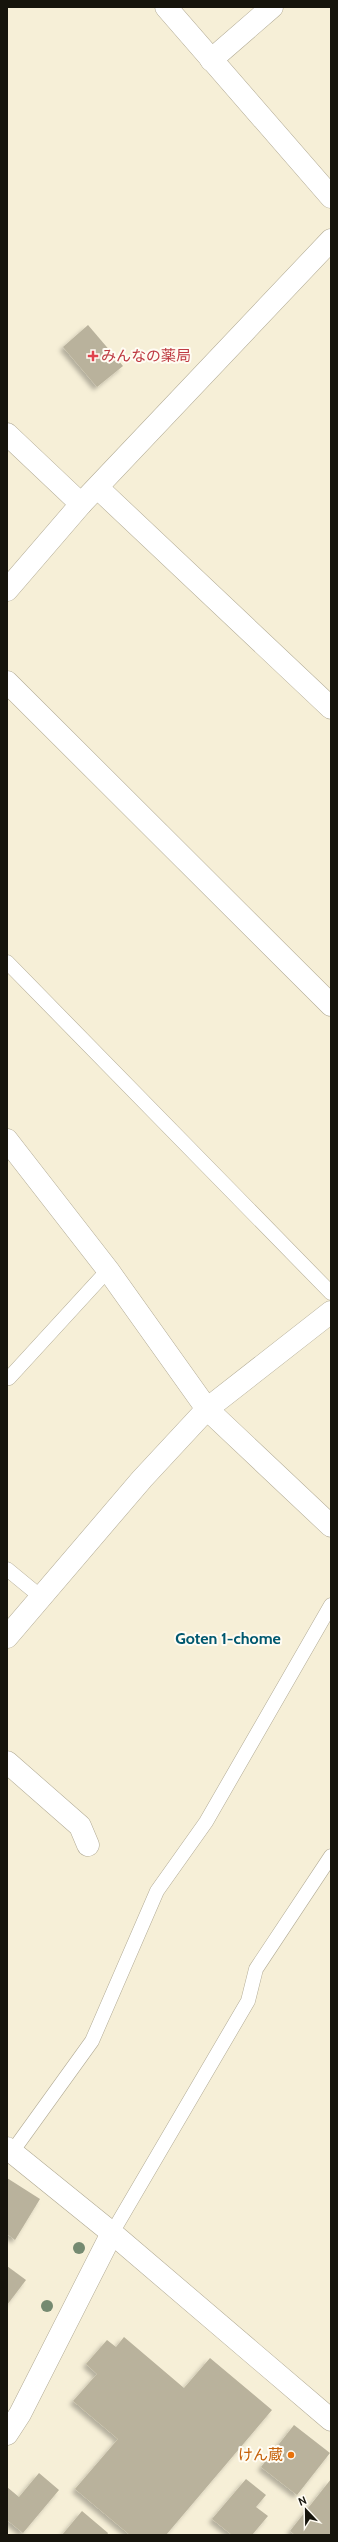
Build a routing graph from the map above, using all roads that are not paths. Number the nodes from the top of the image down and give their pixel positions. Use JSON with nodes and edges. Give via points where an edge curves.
{"nodes":[{"id":1,"x":166,"y":7,"type":"edge"},
{"id":2,"x":272,"y":7,"type":"edge"},
{"id":3,"x":211,"y":60,"type":"junction"},
{"id":4,"x":331,"y":197,"type":"edge"},
{"id":5,"x":331,"y":240,"type":"edge"},
{"id":6,"x":7,"y":434,"type":"edge"},
{"id":7,"x":98,"y":488,"type":"junction"},
{"id":8,"x":81,"y":504,"type":"junction"},
{"id":9,"x":7,"y":590,"type":"edge"},
{"id":10,"x":7,"y":682,"type":"edge"},
{"id":11,"x":331,"y":708,"type":"edge"},
{"id":12,"x":7,"y":962,"type":"edge"},
{"id":13,"x":331,"y":1005,"type":"edge"},
{"id":14,"x":7,"y":1140,"type":"edge"},
{"id":15,"x":108,"y":1270,"type":"junction"},
{"id":16,"x":331,"y":1293,"type":"edge"},
{"id":17,"x":331,"y":1312,"type":"edge"},
{"id":18,"x":7,"y":1376,"type":"edge"},
{"id":19,"x":207,"y":1409,"type":"junction"},
{"id":20,"x":331,"y":1526,"type":"edge"},
{"id":21,"x":7,"y":1569,"type":"edge"},
{"id":22,"x":41,"y":1597,"type":"junction"},
{"id":23,"x":331,"y":1605,"type":"edge"},
{"id":24,"x":7,"y":1637,"type":"edge"},
{"id":25,"x":7,"y":1762,"type":"edge"},
{"id":26,"x":88,"y":1845,"type":"dead end"},
{"id":27,"x":331,"y":1856,"type":"edge"},
{"id":28,"x":10,"y":2150,"type":"edge"},
{"id":29,"x":112,"y":2233,"type":"junction"},
{"id":30,"x":331,"y":2420,"type":"edge"},
{"id":31,"x":7,"y":2434,"type":"edge"}],
"edges":[{"from":1,"to":3,"type":"street"},
{"from":2,"to":3,"type":"street"},
{"from":3,"to":4,"type":"street"},
{"from":5,"to":7,"type":"street"},
{"from":6,"to":8,"type":"street"},
{"from":7,"to":8,"type":"street"},
{"from":7,"to":11,"type":"street"},
{"from":8,"to":9,"type":"street"},
{"from":10,"to":13,"type":"street"},
{"from":12,"to":16,"type":"lane"},
{"from":14,"to":15,"type":"street"},
{"from":15,"to":18,"type":"lane","via":[[9,1378]]},
{"from":15,"to":19,"type":"street"},
{"from":17,"to":19,"type":"street"},
{"from":19,"to":20,"type":"street"},
{"from":19,"to":22,"type":"street","via":[[142,1479]]},
{"from":21,"to":22,"type":"lane"},
{"from":22,"to":24,"type":"street"},
{"from":23,"to":28,"type":"lane","via":[[206,1822],[157,1891],[92,2041]]},
{"from":25,"to":26,"type":"street","via":[[80,1826]]},
{"from":27,"to":29,"type":"lane","via":[[256,1969],[248,2002]]},
{"from":28,"to":29,"type":"street"},
{"from":29,"to":30,"type":"street"},
{"from":29,"to":31,"type":"street","via":[[20,2414]]}]}
